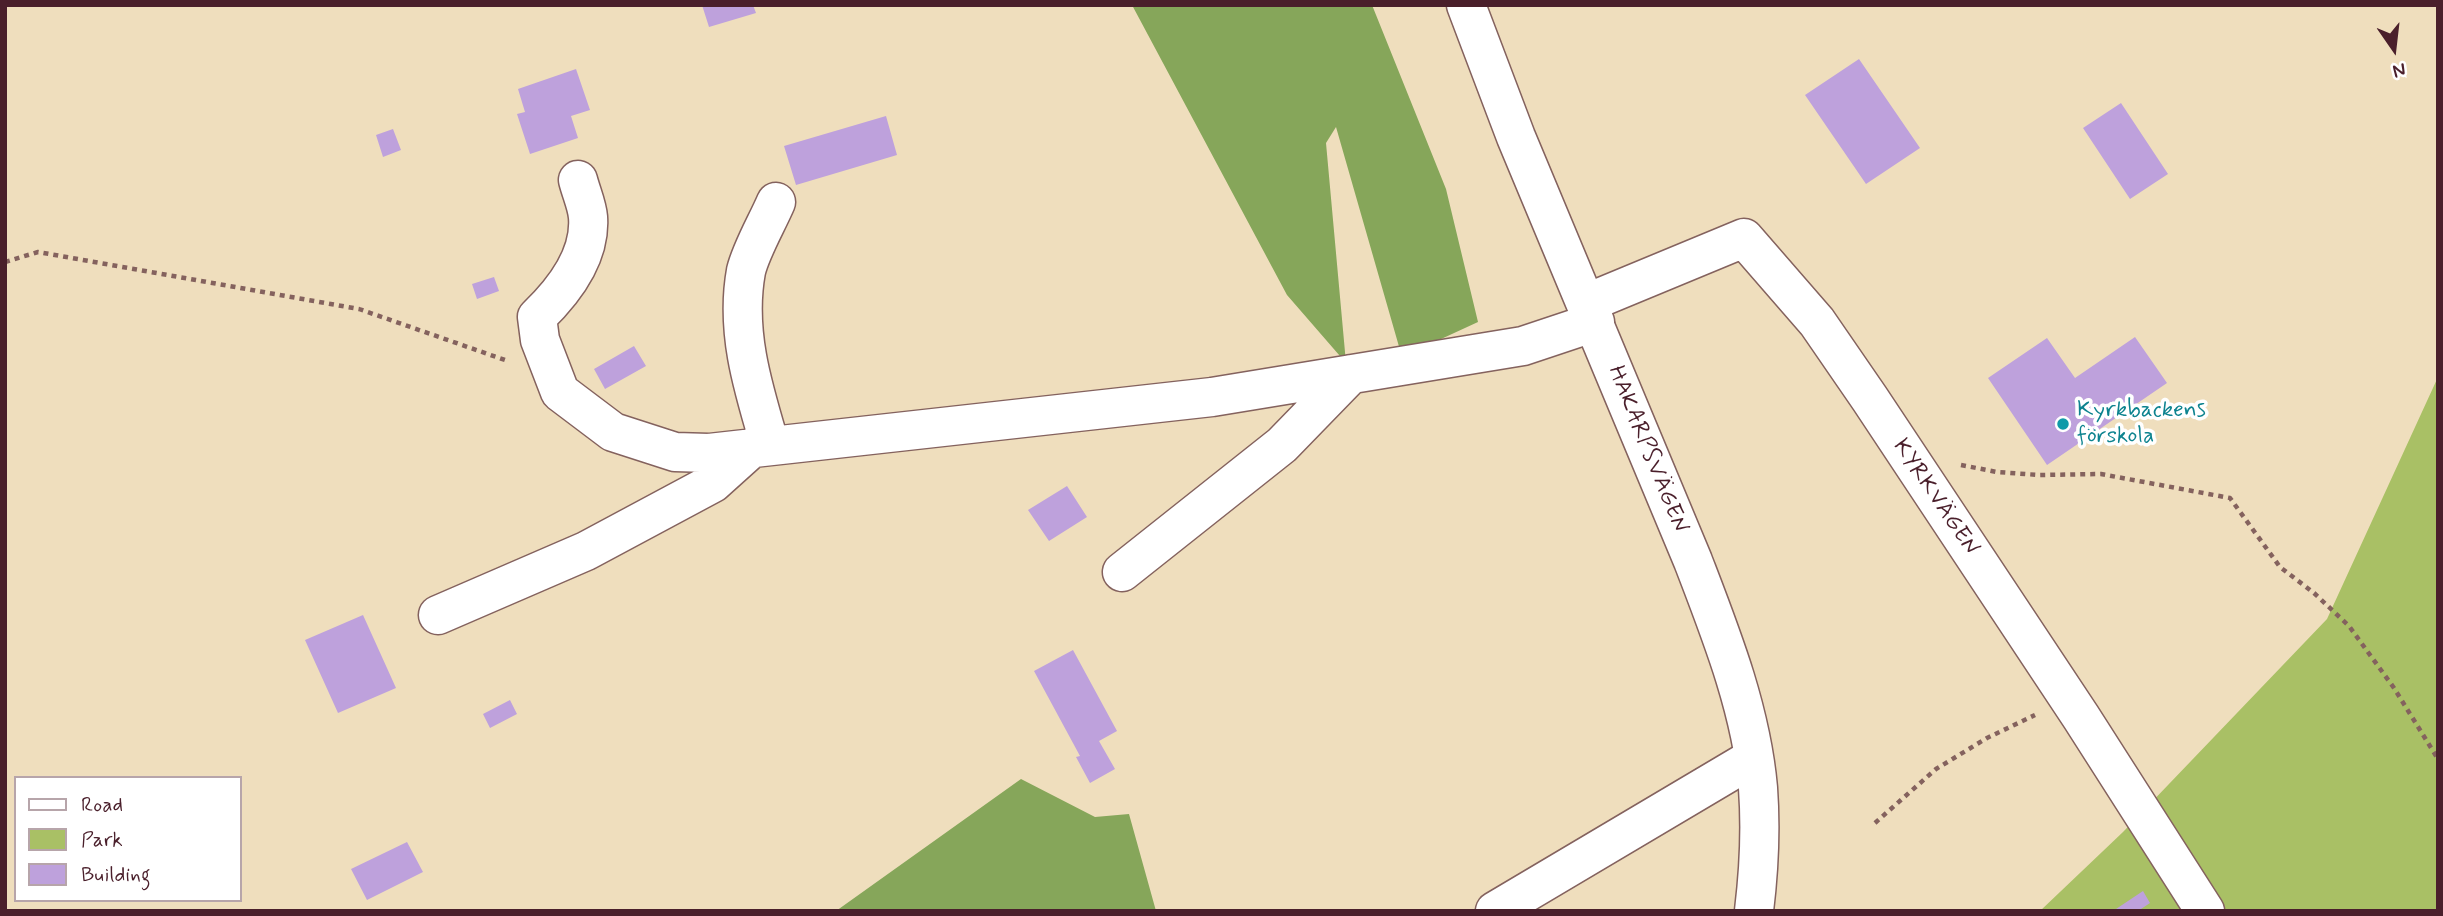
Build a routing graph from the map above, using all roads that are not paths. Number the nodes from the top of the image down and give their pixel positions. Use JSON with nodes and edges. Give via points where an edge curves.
{"nodes":[{"id":1,"x":1466,"y":5,"type":"edge"},
{"id":2,"x":578,"y":180,"type":"dead end"},
{"id":3,"x":776,"y":202,"type":"dead end"},
{"id":4,"x":1591,"y":312,"type":"junction"},
{"id":5,"x":1351,"y":374,"type":"junction"},
{"id":6,"x":762,"y":446,"type":"junction"},
{"id":7,"x":1122,"y":572,"type":"dead end"},
{"id":8,"x":438,"y":615,"type":"dead end"},
{"id":9,"x":1753,"y":758,"type":"junction"},
{"id":10,"x":1495,"y":911,"type":"edge"},
{"id":11,"x":1754,"y":911,"type":"edge"},
{"id":12,"x":2205,"y":911,"type":"edge"}],
"edges":[{"from":1,"to":4,"type":"street","name":"HAKARPSVÄGEN"},
{"from":2,"to":6,"type":"street","via":[[588,217],[584,249],[568,283],[537,317],[540,340],[560,393],[613,432],[675,452]]},
{"from":3,"to":6,"type":"street","via":[[747,269],[743,304],[743,342]]},
{"from":4,"to":5,"type":"street","via":[[1523,346]]},
{"from":4,"to":9,"type":"street","name":"HAKARPSVÄGEN","via":[[1719,629],[1740,693]]},
{"from":4,"to":12,"type":"street","name":"KYRKVÄGEN","via":[[1745,238],[1817,322]]},
{"from":5,"to":6,"type":"street","via":[[1212,397]]},
{"from":5,"to":7,"type":"street","via":[[1283,445]]},
{"from":6,"to":8,"type":"street","via":[[713,484],[586,551]]},
{"from":9,"to":10,"type":"street"},
{"from":9,"to":11,"type":"street","name":"HAKARPSVÄGEN","via":[[1759,864]]}]}
